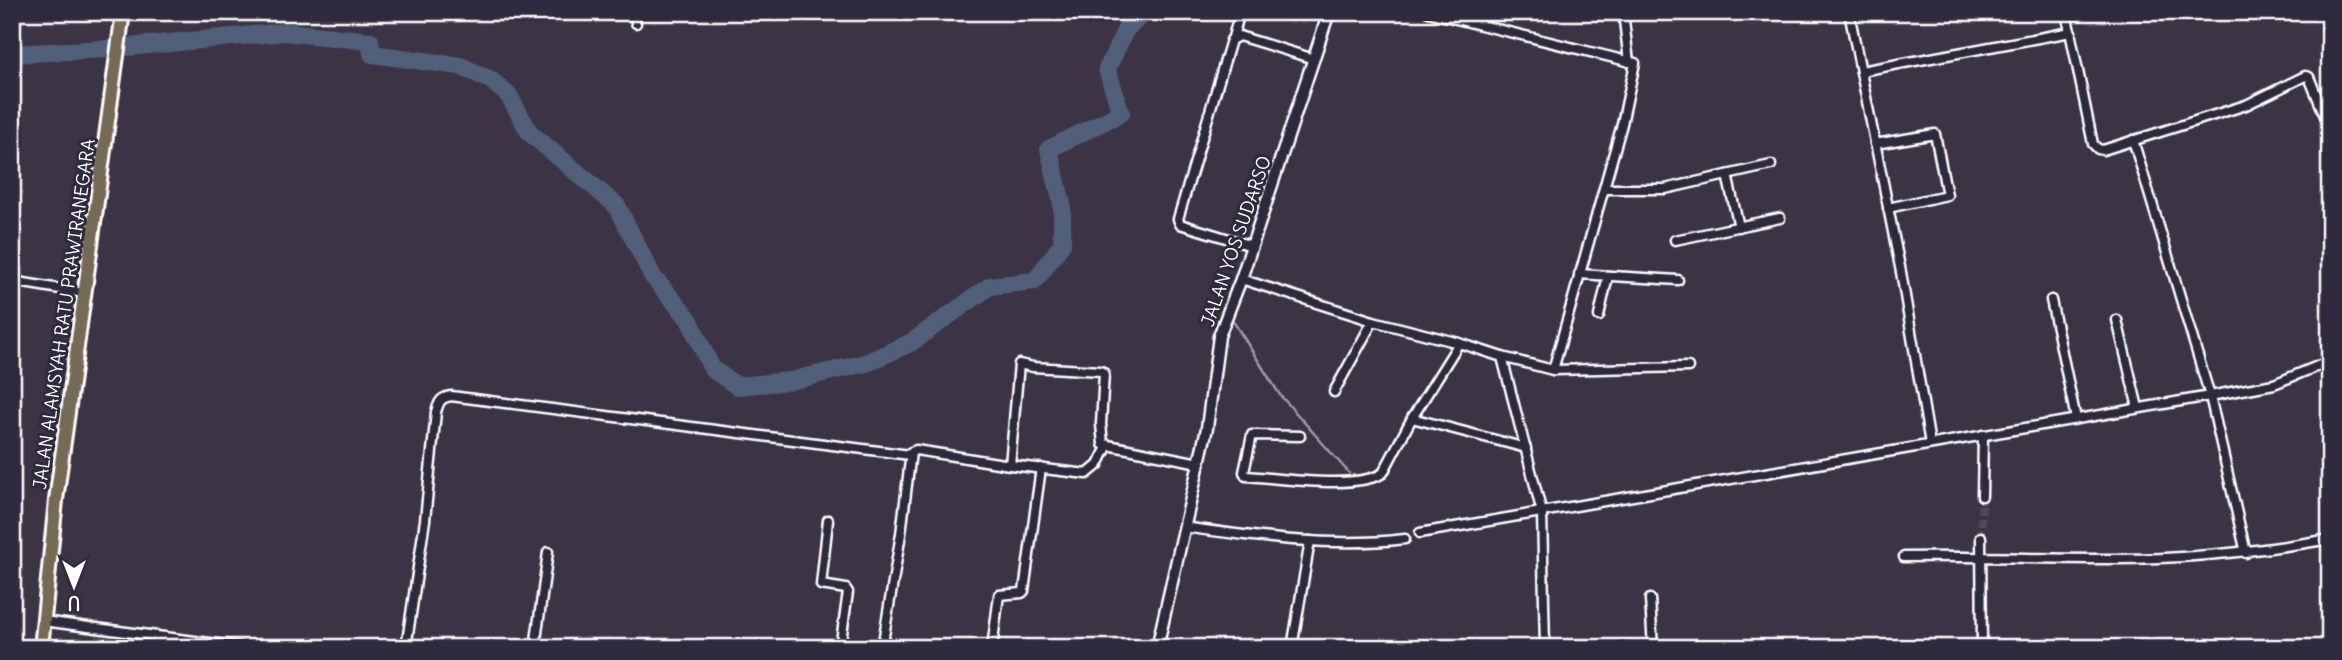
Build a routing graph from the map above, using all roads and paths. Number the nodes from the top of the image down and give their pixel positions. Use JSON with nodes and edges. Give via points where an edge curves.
{"nodes":[{"id":1,"x":123,"y":12,"type":"edge"},
{"id":2,"x":635,"y":12,"type":"edge"},
{"id":3,"x":1240,"y":12,"type":"edge"},
{"id":4,"x":1329,"y":12,"type":"edge"},
{"id":5,"x":1428,"y":12,"type":"edge"},
{"id":6,"x":1623,"y":12,"type":"edge"},
{"id":7,"x":1849,"y":12,"type":"edge"},
{"id":8,"x":2066,"y":12,"type":"edge"},
{"id":9,"x":636,"y":23,"type":"dead end"},
{"id":10,"x":2071,"y":32,"type":"junction"},
{"id":11,"x":1233,"y":37,"type":"junction"},
{"id":12,"x":1314,"y":59,"type":"junction"},
{"id":13,"x":1629,"y":61,"type":"junction"},
{"id":14,"x":1861,"y":71,"type":"junction"},
{"id":15,"x":2330,"y":128,"type":"edge"},
{"id":16,"x":2133,"y":140,"type":"junction"},
{"id":17,"x":1875,"y":144,"type":"junction"},
{"id":18,"x":1771,"y":165,"type":"dead end"},
{"id":19,"x":1727,"y":175,"type":"junction"},
{"id":20,"x":1604,"y":189,"type":"junction"},
{"id":21,"x":1888,"y":208,"type":"junction"},
{"id":22,"x":1780,"y":218,"type":"dead end"},
{"id":23,"x":1739,"y":227,"type":"junction"},
{"id":24,"x":1675,"y":240,"type":"dead end"},
{"id":25,"x":1252,"y":246,"type":"junction"},
{"id":26,"x":1579,"y":274,"type":"junction"},
{"id":27,"x":1608,"y":276,"type":"junction"},
{"id":28,"x":1241,"y":279,"type":"junction"},
{"id":29,"x":1678,"y":280,"type":"dead end"},
{"id":30,"x":12,"y":281,"type":"edge"},
{"id":31,"x":84,"y":293,"type":"junction"},
{"id":32,"x":2051,"y":300,"type":"dead end"},
{"id":33,"x":1599,"y":316,"type":"dead end"},
{"id":34,"x":2117,"y":320,"type":"dead end"},
{"id":35,"x":1373,"y":321,"type":"junction"},
{"id":36,"x":1460,"y":343,"type":"junction"},
{"id":37,"x":1502,"y":357,"type":"junction"},
{"id":38,"x":2330,"y":361,"type":"edge"},
{"id":39,"x":1688,"y":367,"type":"dead end"},
{"id":40,"x":1553,"y":370,"type":"junction"},
{"id":41,"x":1334,"y":392,"type":"dead end"},
{"id":42,"x":2210,"y":396,"type":"junction"},
{"id":43,"x":2138,"y":408,"type":"junction"},
{"id":44,"x":1412,"y":418,"type":"junction"},
{"id":45,"x":2076,"y":419,"type":"junction"},
{"id":46,"x":1983,"y":435,"type":"junction"},
{"id":47,"x":1300,"y":436,"type":"dead end"},
{"id":48,"x":1930,"y":444,"type":"junction"},
{"id":49,"x":1108,"y":445,"type":"junction"},
{"id":50,"x":1526,"y":448,"type":"junction"},
{"id":51,"x":910,"y":455,"type":"junction"},
{"id":52,"x":1199,"y":463,"type":"junction"},
{"id":53,"x":1010,"y":465,"type":"junction"},
{"id":54,"x":1041,"y":468,"type":"junction"},
{"id":55,"x":1982,"y":496,"type":"tunnel mouth"},
{"id":56,"x":1542,"y":513,"type":"junction"},
{"id":57,"x":828,"y":520,"type":"dead end"},
{"id":58,"x":1184,"y":527,"type":"junction"},
{"id":59,"x":1420,"y":533,"type":"dead end"},
{"id":60,"x":1981,"y":537,"type":"tunnel mouth"},
{"id":61,"x":2330,"y":539,"type":"edge"},
{"id":62,"x":1405,"y":540,"type":"dead end"},
{"id":63,"x":1310,"y":541,"type":"junction"},
{"id":64,"x":548,"y":552,"type":"dead end"},
{"id":65,"x":2246,"y":553,"type":"junction"},
{"id":66,"x":1904,"y":556,"type":"dead end"},
{"id":67,"x":1980,"y":556,"type":"junction"},
{"id":68,"x":1650,"y":599,"type":"dead end"},
{"id":69,"x":43,"y":621,"type":"junction"},
{"id":70,"x":1545,"y":646,"type":"edge"},
{"id":71,"x":41,"y":648,"type":"edge"},
{"id":72,"x":248,"y":648,"type":"edge"},
{"id":73,"x":406,"y":648,"type":"edge"},
{"id":74,"x":535,"y":648,"type":"edge"},
{"id":75,"x":840,"y":648,"type":"edge"},
{"id":76,"x":882,"y":648,"type":"edge"},
{"id":77,"x":992,"y":648,"type":"edge"},
{"id":78,"x":1157,"y":648,"type":"edge"},
{"id":79,"x":1292,"y":648,"type":"edge"},
{"id":80,"x":1653,"y":648,"type":"edge"},
{"id":81,"x":1982,"y":648,"type":"edge"}],
"edges":[{"from":1,"to":31,"type":"main road","name":"JALAN ALAMSYAH RATU PRAWIRANEGARA"},
{"from":2,"to":9,"type":"street"},
{"from":3,"to":11,"type":"street"},
{"from":4,"to":12,"type":"street","name":"JALAN YOS SUDARSO"},
{"from":5,"to":13,"type":"street"},
{"from":6,"to":13,"type":"street"},
{"from":7,"to":14,"type":"street"},
{"from":8,"to":10,"type":"street"},
{"from":10,"to":14,"type":"street"},
{"from":10,"to":16,"type":"street","via":[[2093,144],[2103,150]]},
{"from":11,"to":12,"type":"street"},
{"from":11,"to":25,"type":"street","via":[[1178,219],[1180,225]]},
{"from":12,"to":25,"type":"street","name":"JALAN YOS SUDARSO"},
{"from":13,"to":20,"type":"street","via":[[1636,66]]},
{"from":14,"to":17,"type":"street"},
{"from":15,"to":16,"type":"street","via":[[2305,76],[2246,105]]},
{"from":16,"to":42,"type":"street"},
{"from":17,"to":21,"type":"street"},
{"from":17,"to":21,"type":"street","via":[[1935,134],[1947,195]]},
{"from":18,"to":19,"type":"street"},
{"from":19,"to":20,"type":"street","via":[[1665,189]]},
{"from":19,"to":23,"type":"street"},
{"from":20,"to":26,"type":"street"},
{"from":21,"to":48,"type":"street"},
{"from":22,"to":23,"type":"street"},
{"from":23,"to":24,"type":"street"},
{"from":25,"to":28,"type":"street","name":"JALAN YOS SUDARSO"},
{"from":26,"to":27,"type":"street"},
{"from":26,"to":40,"type":"street"},
{"from":27,"to":29,"type":"street"},
{"from":27,"to":33,"type":"street"},
{"from":28,"to":35,"type":"street"},
{"from":28,"to":52,"type":"street","name":"JALAN YOS SUDARSO","via":[[1219,336]]},
{"from":30,"to":31,"type":"street"},
{"from":31,"to":69,"type":"main road","name":"JALAN ALAMSYAH RATU PRAWIRANEGARA"},
{"from":32,"to":45,"type":"street"},
{"from":34,"to":43,"type":"street"},
{"from":35,"to":36,"type":"street"},
{"from":35,"to":41,"type":"street"},
{"from":36,"to":37,"type":"street"},
{"from":36,"to":44,"type":"street"},
{"from":37,"to":40,"type":"street"},
{"from":37,"to":50,"type":"street"},
{"from":38,"to":42,"type":"street","via":[[2274,384]]},
{"from":39,"to":40,"type":"street"},
{"from":42,"to":43,"type":"street"},
{"from":42,"to":65,"type":"street"},
{"from":43,"to":45,"type":"street"},
{"from":44,"to":47,"type":"street","via":[[1383,473],[1376,477],[1338,481],[1245,475],[1252,435]]},
{"from":44,"to":50,"type":"street"},
{"from":45,"to":46,"type":"street"},
{"from":46,"to":48,"type":"street"},
{"from":46,"to":55,"type":"street"},
{"from":48,"to":56,"type":"street"},
{"from":49,"to":52,"type":"street"},
{"from":49,"to":53,"type":"street","via":[[1102,439],[1104,373],[1019,364]]},
{"from":49,"to":54,"type":"street","via":[[1098,466],[1087,474]]},
{"from":50,"to":56,"type":"street"},
{"from":51,"to":53,"type":"street","via":[[916,450]]},
{"from":51,"to":73,"type":"street","via":[[444,397],[436,412]]},
{"from":51,"to":76,"type":"street"},
{"from":52,"to":58,"type":"street","name":"JALAN YOS SUDARSO"},
{"from":53,"to":54,"type":"street"},
{"from":54,"to":77,"type":"street","via":[[1024,591],[999,595]]},
{"from":56,"to":59,"type":"street"},
{"from":56,"to":70,"type":"street"},
{"from":57,"to":75,"type":"street","via":[[821,584],[848,592]]},
{"from":58,"to":63,"type":"street"},
{"from":58,"to":78,"type":"street","name":"JALAN YOS SUDARSO"},
{"from":60,"to":67,"type":"street"},
{"from":61,"to":65,"type":"street"},
{"from":62,"to":63,"type":"street","via":[[1371,544]]},
{"from":63,"to":79,"type":"street"},
{"from":64,"to":74,"type":"street"},
{"from":65,"to":67,"type":"street","via":[[2119,559]]},
{"from":66,"to":67,"type":"street"},
{"from":67,"to":81,"type":"street"},
{"from":68,"to":80,"type":"street"},
{"from":69,"to":71,"type":"main road","name":"JALAN ALAMSYAH RATU PRAWIRANEGARA"},
{"from":69,"to":72,"type":"street"}]}
